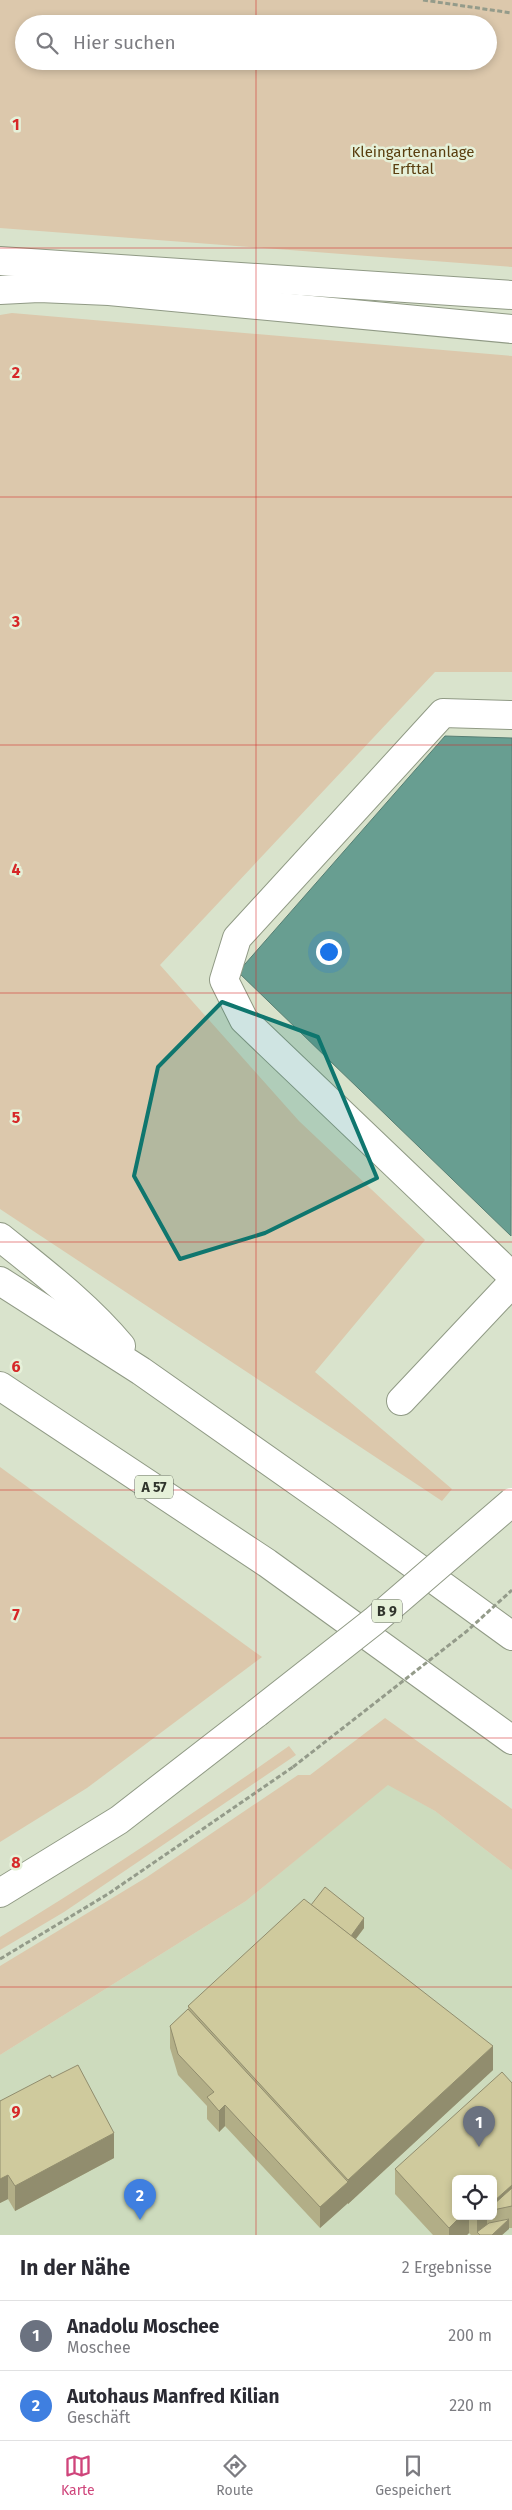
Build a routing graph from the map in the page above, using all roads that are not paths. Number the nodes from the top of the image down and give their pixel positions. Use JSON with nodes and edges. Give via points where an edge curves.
{"nodes":[{"id":1,"x":0,"y":261,"type":"edge"},
{"id":2,"x":0,"y":290,"type":"edge"},
{"id":3,"x":512,"y":295,"type":"edge"},
{"id":4,"x":512,"y":329,"type":"edge"},
{"id":5,"x":512,"y":715,"type":"edge"},
{"id":6,"x":0,"y":1237,"type":"edge"},
{"id":7,"x":512,"y":1276,"type":"edge"},
{"id":8,"x":0,"y":1281,"type":"edge"},
{"id":9,"x":512,"y":1283,"type":"edge"},
{"id":10,"x":141,"y":1371,"type":"junction"},
{"id":11,"x":0,"y":1386,"type":"edge"},
{"id":12,"x":401,"y":1401,"type":"dead end"},
{"id":13,"x":0,"y":1404,"type":"edge"},
{"id":14,"x":40,"y":1411,"type":"junction"},
{"id":15,"x":512,"y":1502,"type":"edge"},
{"id":16,"x":512,"y":1636,"type":"edge"},
{"id":17,"x":512,"y":1740,"type":"edge"},
{"id":18,"x":0,"y":1893,"type":"edge"}],
"edges":[{"from":1,"to":3,"type":"main road"},
{"from":2,"to":4,"type":"main road","via":[[109,291]]},
{"from":5,"to":7,"type":"main road","via":[[444,714],[237,938],[224,980],[244,1020]]},
{"from":6,"to":10,"type":"main road","via":[[63,1288],[105,1328]]},
{"from":8,"to":10,"type":"main road"},
{"from":9,"to":12,"type":"main road"},
{"from":10,"to":16,"type":"main road"},
{"from":11,"to":14,"type":"main road","number":"A 57"},
{"from":13,"to":14,"type":"main road"},
{"from":14,"to":17,"type":"main road","number":"A 57","via":[[267,1562]]},
{"from":15,"to":18,"type":"main road","number":"B 9","bridge":true,"via":[[374,1621],[119,1820]]}]}
